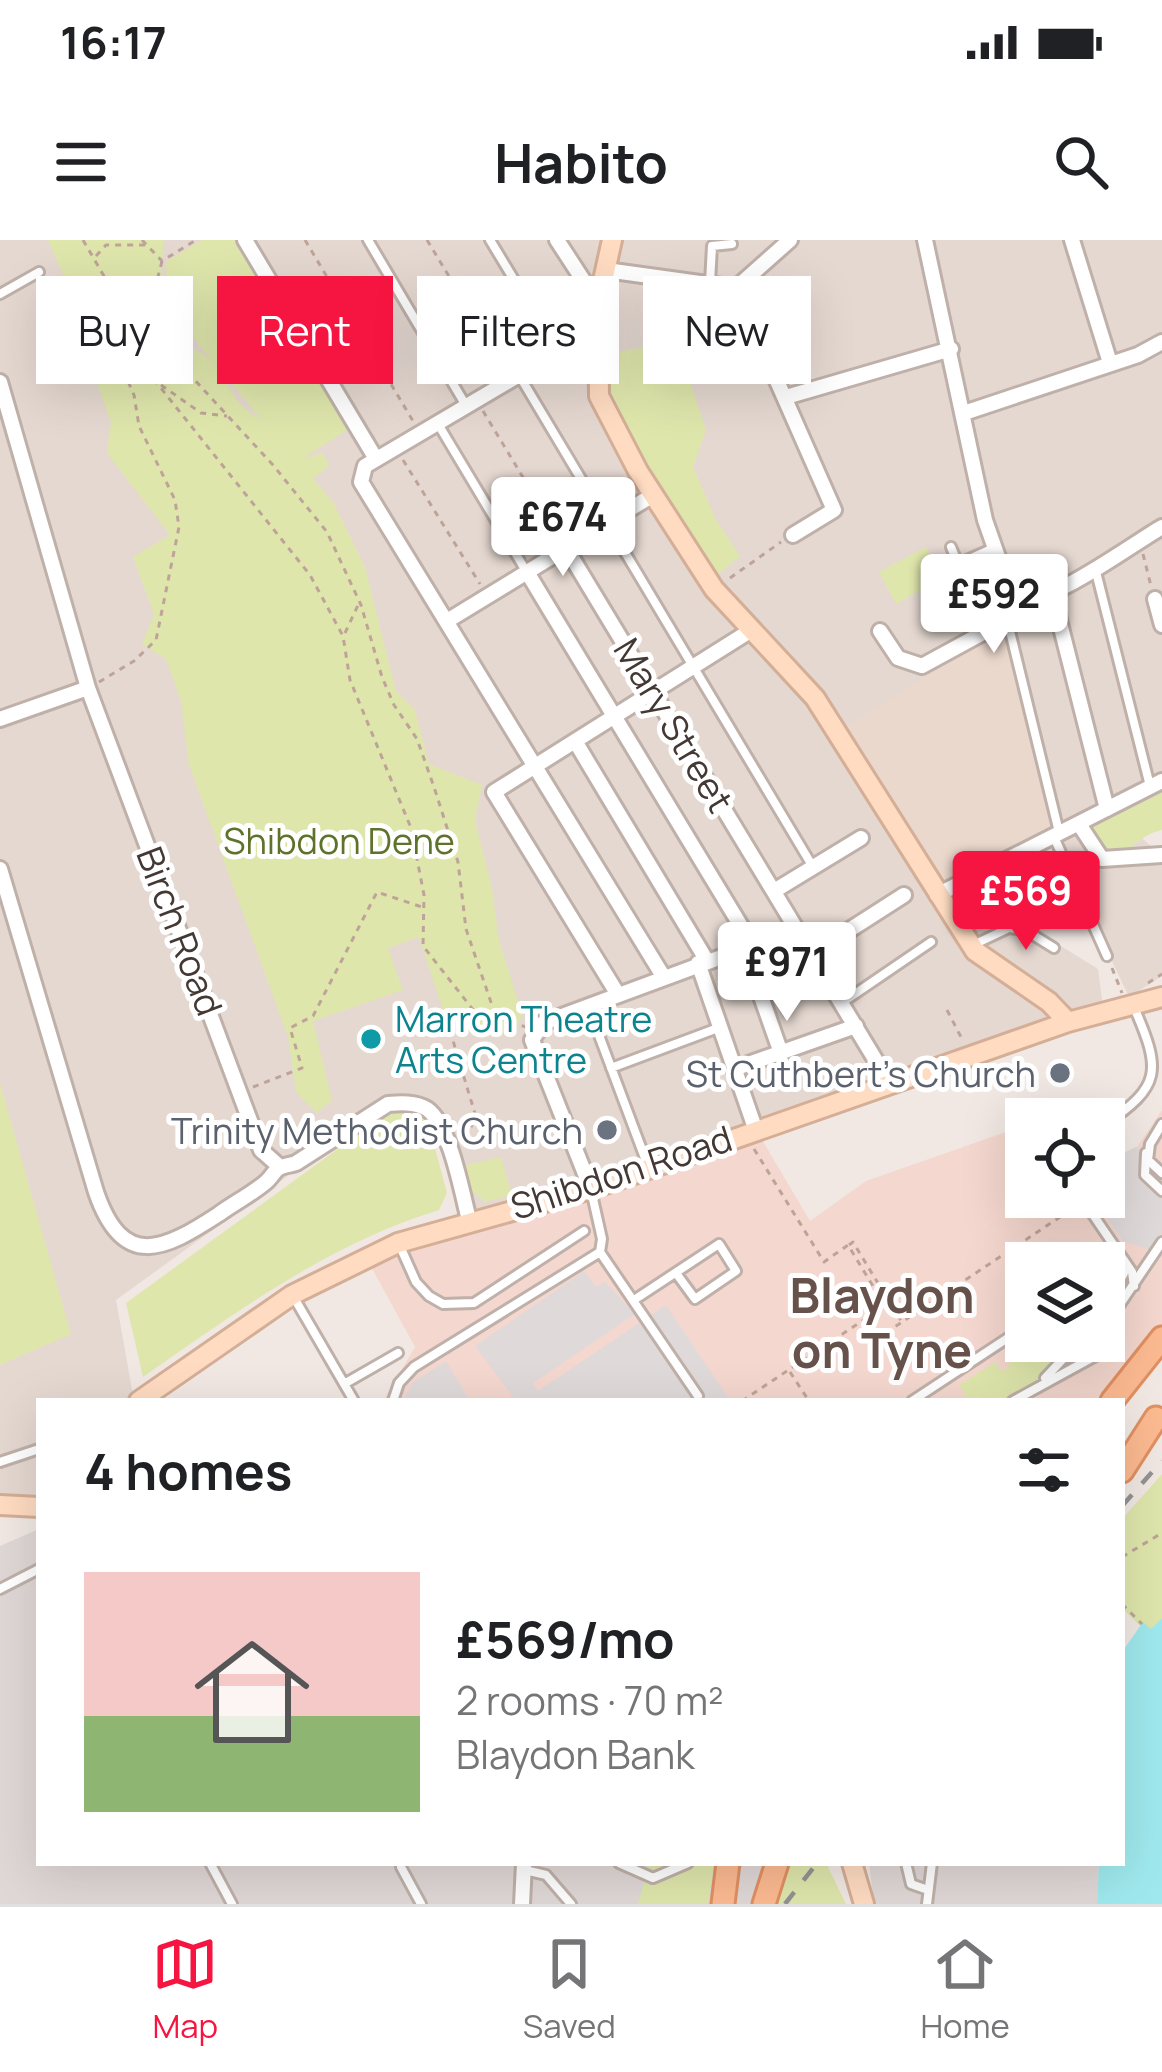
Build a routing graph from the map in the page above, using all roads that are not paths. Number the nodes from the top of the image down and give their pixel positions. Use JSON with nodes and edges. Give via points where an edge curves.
{"nodes":[{"id":1,"x":245,"y":240,"type":"edge"},
{"id":2,"x":368,"y":240,"type":"edge"},
{"id":3,"x":490,"y":240,"type":"edge"},
{"id":4,"x":557,"y":240,"type":"edge"},
{"id":5,"x":612,"y":240,"type":"edge"},
{"id":6,"x":790,"y":240,"type":"edge"},
{"id":7,"x":925,"y":240,"type":"edge"},
{"id":8,"x":1072,"y":240,"type":"edge"},
{"id":9,"x":732,"y":244,"type":"dead end"},
{"id":10,"x":606,"y":270,"type":"junction"},
{"id":11,"x":39,"y":272,"type":"dead end"},
{"id":12,"x":512,"y":276,"type":"edge"},
{"id":13,"x":580,"y":276,"type":"edge"},
{"id":14,"x":605,"y":276,"type":"edge"},
{"id":15,"x":654,"y":276,"type":"edge"},
{"id":16,"x":710,"y":276,"type":"edge"},
{"id":17,"x":750,"y":276,"type":"edge"},
{"id":18,"x":0,"y":294,"type":"edge"},
{"id":19,"x":1162,"y":342,"type":"edge"},
{"id":20,"x":951,"y":349,"type":"junction"},
{"id":21,"x":1110,"y":363,"type":"junction"},
{"id":22,"x":0,"y":382,"type":"edge"},
{"id":23,"x":502,"y":384,"type":"edge"},
{"id":24,"x":520,"y":384,"type":"edge"},
{"id":25,"x":599,"y":384,"type":"edge"},
{"id":26,"x":780,"y":384,"type":"edge"},
{"id":27,"x":786,"y":397,"type":"junction"},
{"id":28,"x":471,"y":403,"type":"junction"},
{"id":29,"x":964,"y":413,"type":"junction"},
{"id":30,"x":437,"y":423,"type":"junction"},
{"id":31,"x":376,"y":459,"type":"junction"},
{"id":32,"x":653,"y":495,"type":"junction"},
{"id":33,"x":605,"y":524,"type":"junction"},
{"id":34,"x":1162,"y":527,"type":"edge"},
{"id":35,"x":793,"y":535,"type":"road end"},
{"id":36,"x":566,"y":548,"type":"junction"},
{"id":37,"x":951,"y":548,"type":"dead end"},
{"id":38,"x":994,"y":548,"type":"junction"},
{"id":39,"x":1095,"y":568,"type":"junction"},
{"id":40,"x":527,"y":572,"type":"junction"},
{"id":41,"x":1052,"y":592,"type":"junction"},
{"id":42,"x":1155,"y":599,"type":"road end"},
{"id":43,"x":1013,"y":600,"type":"junction"},
{"id":44,"x":1006,"y":617,"type":"junction"},
{"id":45,"x":447,"y":621,"type":"junction"},
{"id":46,"x":1162,"y":626,"type":"edge"},
{"id":47,"x":753,"y":629,"type":"junction"},
{"id":48,"x":880,"y":631,"type":"dead end"},
{"id":49,"x":692,"y":668,"type":"junction"},
{"id":50,"x":88,"y":688,"type":"junction"},
{"id":51,"x":654,"y":690,"type":"junction"},
{"id":52,"x":614,"y":716,"type":"junction"},
{"id":53,"x":0,"y":719,"type":"edge"},
{"id":54,"x":574,"y":741,"type":"junction"},
{"id":55,"x":534,"y":767,"type":"junction"},
{"id":56,"x":1156,"y":784,"type":"edge"},
{"id":57,"x":1107,"y":809,"type":"junction"},
{"id":58,"x":1079,"y":824,"type":"junction"},
{"id":59,"x":1057,"y":836,"type":"junction"},
{"id":60,"x":861,"y":838,"type":"dead end"},
{"id":61,"x":1162,"y":855,"type":"edge"},
{"id":62,"x":813,"y":867,"type":"junction"},
{"id":63,"x":0,"y":869,"type":"edge"},
{"id":64,"x":774,"y":891,"type":"junction"},
{"id":65,"x":904,"y":895,"type":"dead end"},
{"id":66,"x":937,"y":896,"type":"junction"},
{"id":67,"x":996,"y":902,"type":"dead end"},
{"id":68,"x":1009,"y":928,"type":"junction"},
{"id":69,"x":797,"y":929,"type":"junction"},
{"id":70,"x":931,"y":942,"type":"dead end"},
{"id":71,"x":971,"y":946,"type":"junction"},
{"id":72,"x":748,"y":947,"type":"junction"},
{"id":73,"x":1054,"y":948,"type":"dead end"},
{"id":74,"x":812,"y":954,"type":"junction"},
{"id":75,"x":1107,"y":956,"type":"road end"},
{"id":76,"x":703,"y":962,"type":"junction"},
{"id":77,"x":663,"y":976,"type":"junction"},
{"id":78,"x":1162,"y":984,"type":"edge"},
{"id":79,"x":617,"y":993,"type":"junction"},
{"id":80,"x":1162,"y":998,"type":"edge"},
{"id":81,"x":1128,"y":1001,"type":"junction"},
{"id":82,"x":842,"y":1003,"type":"junction"},
{"id":83,"x":587,"y":1005,"type":"junction"},
{"id":84,"x":1068,"y":1022,"type":"junction"},
{"id":85,"x":856,"y":1026,"type":"junction"},
{"id":86,"x":720,"y":1027,"type":"junction"},
{"id":87,"x":1151,"y":1041,"type":"junction"},
{"id":88,"x":1162,"y":1046,"type":"edge"},
{"id":89,"x":782,"y":1052,"type":"junction"},
{"id":90,"x":610,"y":1068,"type":"junction"},
{"id":91,"x":734,"y":1069,"type":"junction"},
{"id":92,"x":890,"y":1084,"type":"junction"},
{"id":93,"x":1125,"y":1112,"type":"edge"},
{"id":94,"x":1162,"y":1124,"type":"edge"},
{"id":95,"x":750,"y":1130,"type":"junction"},
{"id":96,"x":1150,"y":1144,"type":"junction"},
{"id":97,"x":280,"y":1167,"type":"junction"},
{"id":98,"x":648,"y":1168,"type":"junction"},
{"id":99,"x":1162,"y":1173,"type":"edge"},
{"id":100,"x":590,"y":1189,"type":"junction"},
{"id":101,"x":1162,"y":1191,"type":"edge"},
{"id":102,"x":1095,"y":1218,"type":"edge"},
{"id":103,"x":470,"y":1220,"type":"junction"},
{"id":104,"x":584,"y":1231,"type":"dead end"},
{"id":105,"x":1110,"y":1240,"type":"joint"},
{"id":106,"x":398,"y":1243,"type":"junction"},
{"id":107,"x":1162,"y":1243,"type":"edge"},
{"id":108,"x":600,"y":1252,"type":"junction"},
{"id":109,"x":676,"y":1273,"type":"junction"},
{"id":110,"x":1134,"y":1286,"type":"junction"},
{"id":111,"x":292,"y":1295,"type":"junction"},
{"id":112,"x":634,"y":1300,"type":"junction"},
{"id":113,"x":1125,"y":1300,"type":"edge"},
{"id":114,"x":1162,"y":1338,"type":"edge"},
{"id":115,"x":1005,"y":1339,"type":"edge"},
{"id":116,"x":398,"y":1353,"type":"dead end"},
{"id":117,"x":1059,"y":1362,"type":"edge"},
{"id":118,"x":1083,"y":1362,"type":"edge"},
{"id":119,"x":344,"y":1384,"type":"junction"},
{"id":120,"x":1035,"y":1387,"type":"junction"},
{"id":121,"x":926,"y":1392,"type":"junction"},
{"id":122,"x":698,"y":1396,"type":"dead end"},
{"id":123,"x":1118,"y":1396,"type":"edge"},
{"id":124,"x":143,"y":1398,"type":"edge"},
{"id":125,"x":352,"y":1398,"type":"edge"},
{"id":126,"x":394,"y":1398,"type":"edge"},
{"id":127,"x":917,"y":1398,"type":"edge"},
{"id":128,"x":931,"y":1398,"type":"edge"},
{"id":129,"x":1018,"y":1398,"type":"edge"},
{"id":130,"x":1159,"y":1414,"type":"edge"},
{"id":131,"x":1125,"y":1448,"type":"edge"},
{"id":132,"x":36,"y":1450,"type":"edge"},
{"id":133,"x":0,"y":1462,"type":"edge"},
{"id":134,"x":1125,"y":1466,"type":"edge"},
{"id":135,"x":0,"y":1505,"type":"edge"},
{"id":136,"x":36,"y":1507,"type":"edge"},
{"id":137,"x":36,"y":1571,"type":"edge"},
{"id":138,"x":0,"y":1589,"type":"edge"},
{"id":139,"x":212,"y":1866,"type":"edge"},
{"id":140,"x":524,"y":1866,"type":"edge"},
{"id":141,"x":626,"y":1866,"type":"edge"},
{"id":142,"x":681,"y":1866,"type":"edge"},
{"id":143,"x":728,"y":1866,"type":"edge"},
{"id":144,"x":776,"y":1866,"type":"edge"},
{"id":145,"x":853,"y":1866,"type":"edge"},
{"id":146,"x":907,"y":1866,"type":"edge"},
{"id":147,"x":932,"y":1866,"type":"edge"},
{"id":148,"x":401,"y":1867,"type":"dead end"},
{"id":149,"x":928,"y":1890,"type":"junction"},
{"id":150,"x":232,"y":1904,"type":"edge"},
{"id":151,"x":421,"y":1904,"type":"edge"},
{"id":152,"x":522,"y":1904,"type":"edge"},
{"id":153,"x":571,"y":1904,"type":"edge"},
{"id":154,"x":723,"y":1904,"type":"edge"},
{"id":155,"x":764,"y":1904,"type":"edge"},
{"id":156,"x":864,"y":1904,"type":"edge"},
{"id":157,"x":927,"y":1904,"type":"edge"}],
"edges":[{"from":1,"to":31,"type":"street"},
{"from":2,"to":28,"type":"lane"},
{"from":3,"to":12,"type":"lane"},
{"from":4,"to":13,"type":"street"},
{"from":5,"to":10,"type":"street"},
{"from":6,"to":17,"type":"street"},
{"from":7,"to":20,"type":"street"},
{"from":8,"to":21,"type":"street"},
{"from":9,"to":16,"type":"lane","via":[[712,247]]},
{"from":10,"to":14,"type":"street"},
{"from":10,"to":15,"type":"street"},
{"from":11,"to":18,"type":"lane"},
{"from":19,"to":21,"type":"street"},
{"from":20,"to":27,"type":"street"},
{"from":20,"to":29,"type":"street"},
{"from":21,"to":29,"type":"street"},
{"from":22,"to":50,"type":"street","name":"Birch Road"},
{"from":23,"to":28,"type":"street"},
{"from":24,"to":33,"type":"lane"},
{"from":25,"to":32,"type":"street"},
{"from":26,"to":27,"type":"street"},
{"from":27,"to":35,"type":"street","via":[[834,510]]},
{"from":28,"to":30,"type":"street"},
{"from":29,"to":38,"type":"street"},
{"from":30,"to":31,"type":"street"},
{"from":30,"to":40,"type":"lane"},
{"from":31,"to":45,"type":"street","via":[[362,482]]},
{"from":32,"to":33,"type":"street"},
{"from":32,"to":47,"type":"street","via":[[714,589]]},
{"from":33,"to":36,"type":"street"},
{"from":33,"to":49,"type":"lane"},
{"from":34,"to":39,"type":"street"},
{"from":36,"to":40,"type":"street"},
{"from":36,"to":51,"type":"street","name":"Mary Street"},
{"from":37,"to":38,"type":"lane","via":[[958,564]]},
{"from":38,"to":43,"type":"street"},
{"from":39,"to":41,"type":"street"},
{"from":39,"to":56,"type":"lane"},
{"from":40,"to":45,"type":"street"},
{"from":40,"to":52,"type":"street"},
{"from":41,"to":43,"type":"street"},
{"from":41,"to":57,"type":"street"},
{"from":42,"to":46,"type":"street"},
{"from":43,"to":44,"type":"street"},
{"from":44,"to":48,"type":"street","via":[[922,666],[898,658]]},
{"from":44,"to":59,"type":"lane"},
{"from":45,"to":55,"type":"street"},
{"from":47,"to":49,"type":"street"},
{"from":47,"to":66,"type":"street","via":[[815,698]]},
{"from":49,"to":51,"type":"street"},
{"from":49,"to":62,"type":"lane"},
{"from":50,"to":53,"type":"street"},
{"from":50,"to":97,"type":"street","name":"Birch Road","via":[[261,1150]]},
{"from":51,"to":52,"type":"street"},
{"from":51,"to":64,"type":"street","name":"Mary Street"},
{"from":52,"to":54,"type":"street"},
{"from":52,"to":72,"type":"street"},
{"from":54,"to":55,"type":"street"},
{"from":54,"to":76,"type":"street"},
{"from":55,"to":77,"type":"street"},
{"from":55,"to":79,"type":"street","via":[[494,792]]},
{"from":56,"to":57,"type":"street"},
{"from":57,"to":58,"type":"street"},
{"from":58,"to":59,"type":"street"},
{"from":58,"to":61,"type":"street","via":[[1102,859]]},
{"from":59,"to":66,"type":"street"},
{"from":59,"to":75,"type":"lane"},
{"from":60,"to":62,"type":"street"},
{"from":62,"to":64,"type":"street"},
{"from":63,"to":97,"type":"street","via":[[106,1222],[140,1245],[177,1241]]},
{"from":64,"to":69,"type":"street","name":"Mary Street"},
{"from":65,"to":74,"type":"street"},
{"from":66,"to":71,"type":"street"},
{"from":67,"to":68,"type":"lane"},
{"from":68,"to":71,"type":"lane"},
{"from":68,"to":73,"type":"lane"},
{"from":69,"to":72,"type":"street"},
{"from":69,"to":74,"type":"street","name":"Mary Street"},
{"from":70,"to":82,"type":"lane"},
{"from":71,"to":84,"type":"street"},
{"from":72,"to":76,"type":"street"},
{"from":72,"to":89,"type":"street"},
{"from":74,"to":82,"type":"street","name":"Mary Street"},
{"from":76,"to":77,"type":"street"},
{"from":76,"to":86,"type":"street"},
{"from":77,"to":79,"type":"street"},
{"from":78,"to":81,"type":"street"},
{"from":79,"to":83,"type":"street"},
{"from":80,"to":81,"type":"street"},
{"from":81,"to":84,"type":"street","name":"Shibdon Road"},
{"from":81,"to":87,"type":"lane"},
{"from":82,"to":85,"type":"street","name":"Mary Street"},
{"from":83,"to":90,"type":"lane"},
{"from":83,"to":100,"type":"street","via":[[543,1023],[532,1040]]},
{"from":84,"to":92,"type":"street","name":"Shibdon Road"},
{"from":85,"to":89,"type":"street"},
{"from":85,"to":92,"type":"street","name":"Mary Street"},
{"from":86,"to":90,"type":"lane"},
{"from":86,"to":91,"type":"street"},
{"from":87,"to":88,"type":"lane"},
{"from":87,"to":93,"type":"lane","via":[[1154,1086]]},
{"from":89,"to":91,"type":"street"},
{"from":90,"to":98,"type":"lane"},
{"from":91,"to":95,"type":"street"},
{"from":92,"to":95,"type":"street","name":"Shibdon Road"},
{"from":94,"to":96,"type":"lane"},
{"from":95,"to":98,"type":"street","name":"Shibdon Road"},
{"from":96,"to":99,"type":"lane","via":[[1148,1160]]},
{"from":96,"to":101,"type":"lane","via":[[1143,1167]]},
{"from":97,"to":103,"type":"street","via":[[388,1104],[426,1109],[441,1126]]},
{"from":98,"to":100,"type":"street","name":"Shibdon Road"},
{"from":100,"to":103,"type":"street","name":"Shibdon Road"},
{"from":100,"to":108,"type":"lane"},
{"from":102,"to":105,"type":"lane"},
{"from":103,"to":106,"type":"street","name":"Shibdon Road"},
{"from":104,"to":106,"type":"lane","via":[[474,1303],[429,1296]]},
{"from":105,"to":110,"type":"lane"},
{"from":106,"to":111,"type":"street","name":"Shibdon Road"},
{"from":107,"to":110,"type":"lane"},
{"from":108,"to":112,"type":"lane"},
{"from":108,"to":126,"type":"lane","via":[[414,1367]]},
{"from":109,"to":109,"type":"lane","via":[[694,1299],[736,1271],[718,1244]]},
{"from":109,"to":112,"type":"lane"},
{"from":110,"to":113,"type":"lane"},
{"from":111,"to":119,"type":"lane"},
{"from":111,"to":124,"type":"street","name":"Shibdon Road"},
{"from":112,"to":122,"type":"lane"},
{"from":114,"to":123,"type":"main road"},
{"from":115,"to":121,"type":"lane"},
{"from":116,"to":119,"type":"lane"},
{"from":117,"to":120,"type":"lane"},
{"from":118,"to":120,"type":"lane"},
{"from":119,"to":125,"type":"lane"},
{"from":120,"to":129,"type":"lane"},
{"from":121,"to":127,"type":"lane"},
{"from":121,"to":128,"type":"lane"},
{"from":130,"to":131,"type":"main road"},
{"from":130,"to":134,"type":"main road"},
{"from":132,"to":133,"type":"lane"},
{"from":135,"to":136,"type":"street"},
{"from":137,"to":138,"type":"lane"},
{"from":139,"to":150,"type":"lane"},
{"from":140,"to":152,"type":"street"},
{"from":140,"to":153,"type":"lane","via":[[546,1875]]},
{"from":141,"to":142,"type":"lane","via":[[653,1878]]},
{"from":143,"to":154,"type":"main road"},
{"from":144,"to":155,"type":"main road"},
{"from":145,"to":156,"type":"street"},
{"from":146,"to":149,"type":"lane","via":[[911,1884]]},
{"from":147,"to":149,"type":"lane"},
{"from":148,"to":151,"type":"lane"},
{"from":149,"to":157,"type":"lane"}]}
